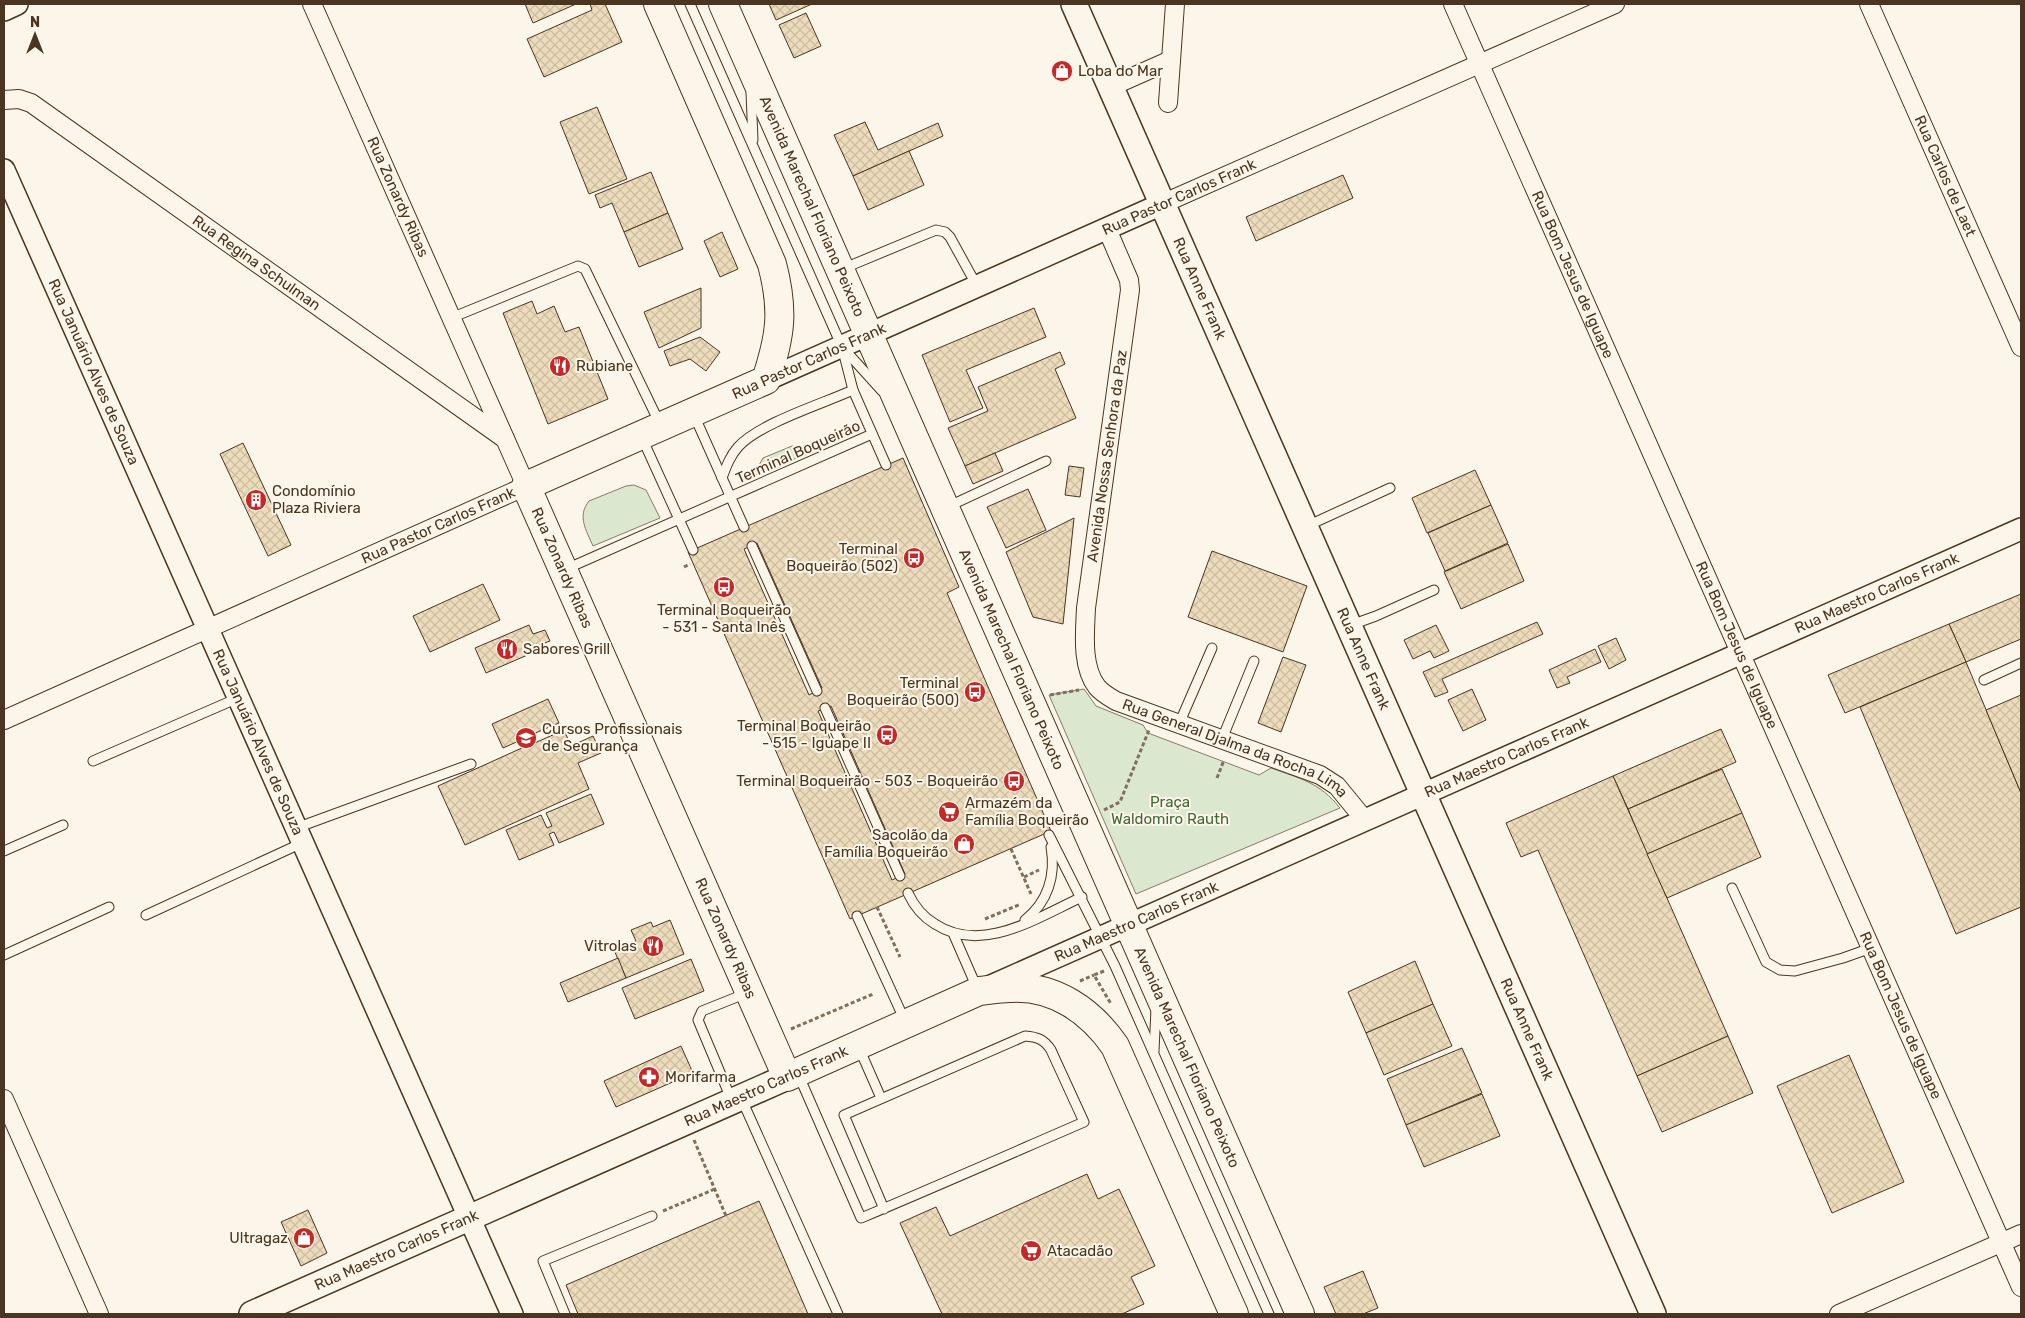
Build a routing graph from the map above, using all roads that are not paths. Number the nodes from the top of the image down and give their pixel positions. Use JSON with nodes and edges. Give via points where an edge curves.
{"nodes":[{"id":1,"x":17,"y":4,"type":"edge"},
{"id":2,"x":312,"y":4,"type":"edge"},
{"id":3,"x":658,"y":4,"type":"edge"},
{"id":4,"x":682,"y":4,"type":"edge"},
{"id":5,"x":690,"y":4,"type":"edge"},
{"id":6,"x":723,"y":4,"type":"edge"},
{"id":7,"x":1074,"y":4,"type":"edge"},
{"id":8,"x":1175,"y":4,"type":"edge"},
{"id":9,"x":1453,"y":4,"type":"edge"},
{"id":10,"x":1615,"y":4,"type":"edge"},
{"id":11,"x":1869,"y":4,"type":"edge"},
{"id":12,"x":4,"y":10,"type":"edge"},
{"id":13,"x":698,"y":21,"type":"junction"},
{"id":14,"x":746,"y":55,"type":"junction"},
{"id":15,"x":1171,"y":60,"type":"junction"},
{"id":16,"x":1480,"y":64,"type":"junction"},
{"id":17,"x":1110,"y":87,"type":"junction"},
{"id":18,"x":4,"y":100,"type":"edge"},
{"id":19,"x":1168,"y":103,"type":"dead end"},
{"id":20,"x":753,"y":145,"type":"junction"},
{"id":21,"x":4,"y":170,"type":"edge"},
{"id":22,"x":1162,"y":204,"type":"junction"},
{"id":23,"x":1107,"y":229,"type":"junction"},
{"id":24,"x":840,"y":270,"type":"junction"},
{"id":25,"x":978,"y":286,"type":"junction"},
{"id":26,"x":451,"y":318,"type":"junction"},
{"id":27,"x":869,"y":335,"type":"junction"},
{"id":28,"x":842,"y":347,"type":"junction"},
{"id":29,"x":2021,"y":348,"type":"edge"},
{"id":30,"x":766,"y":380,"type":"junction"},
{"id":31,"x":854,"y":390,"type":"junction"},
{"id":32,"x":692,"y":413,"type":"junction"},
{"id":33,"x":904,"y":415,"type":"junction"},
{"id":34,"x":651,"y":431,"type":"junction"},
{"id":35,"x":872,"y":434,"type":"junction"},
{"id":36,"x":505,"y":439,"type":"junction"},
{"id":37,"x":1046,"y":461,"type":"dead end"},
{"id":38,"x":886,"y":466,"type":"dead end"},
{"id":39,"x":722,"y":478,"type":"junction"},
{"id":40,"x":526,"y":486,"type":"junction"},
{"id":41,"x":1390,"y":488,"type":"dead end"},
{"id":42,"x":730,"y":497,"type":"junction"},
{"id":43,"x":945,"y":508,"type":"junction"},
{"id":44,"x":679,"y":519,"type":"junction"},
{"id":45,"x":744,"y":527,"type":"dead end"},
{"id":46,"x":1305,"y":527,"type":"junction"},
{"id":47,"x":2021,"y":529,"type":"edge"},
{"id":48,"x":752,"y":546,"type":"dead end"},
{"id":49,"x":692,"y":550,"type":"dead end"},
{"id":50,"x":563,"y":571,"type":"junction"},
{"id":51,"x":1434,"y":590,"type":"dead end"},
{"id":52,"x":1349,"y":626,"type":"junction"},
{"id":53,"x":208,"y":629,"type":"junction"},
{"id":54,"x":1212,"y":648,"type":"dead end"},
{"id":55,"x":1741,"y":653,"type":"junction"},
{"id":56,"x":1254,"y":661,"type":"dead end"},
{"id":57,"x":2021,"y":663,"type":"edge"},
{"id":58,"x":1984,"y":680,"type":"dead end"},
{"id":59,"x":1096,"y":686,"type":"joint"},
{"id":60,"x":817,"y":691,"type":"dead end"},
{"id":61,"x":238,"y":698,"type":"junction"},
{"id":62,"x":825,"y":708,"type":"dead end"},
{"id":63,"x":4,"y":720,"type":"edge"},
{"id":64,"x":1179,"y":724,"type":"junction"},
{"id":65,"x":1222,"y":739,"type":"junction"},
{"id":66,"x":93,"y":761,"type":"dead end"},
{"id":67,"x":471,"y":764,"type":"dead end"},
{"id":68,"x":1423,"y":793,"type":"junction"},
{"id":69,"x":1364,"y":820,"type":"junction"},
{"id":70,"x":63,"y":825,"type":"dead end"},
{"id":71,"x":299,"y":835,"type":"junction"},
{"id":72,"x":4,"y":851,"type":"edge"},
{"id":73,"x":900,"y":876,"type":"dead end"},
{"id":74,"x":1732,"y":888,"type":"dead end"},
{"id":75,"x":908,"y":894,"type":"dead end"},
{"id":76,"x":1082,"y":897,"type":"junction"},
{"id":77,"x":109,"y":907,"type":"dead end"},
{"id":78,"x":146,"y":915,"type":"dead end"},
{"id":79,"x":857,"y":916,"type":"dead end"},
{"id":80,"x":1128,"y":925,"type":"junction"},
{"id":81,"x":1016,"y":926,"type":"junction"},
{"id":82,"x":953,"y":933,"type":"junction"},
{"id":83,"x":1102,"y":936,"type":"junction"},
{"id":84,"x":1871,"y":948,"type":"junction"},
{"id":85,"x":4,"y":955,"type":"edge"},
{"id":86,"x":1156,"y":988,"type":"junction"},
{"id":87,"x":979,"y":991,"type":"junction"},
{"id":88,"x":750,"y":992,"type":"junction"},
{"id":89,"x":906,"y":1024,"type":"junction"},
{"id":90,"x":858,"y":1045,"type":"junction"},
{"id":91,"x":1154,"y":1054,"type":"junction"},
{"id":92,"x":792,"y":1075,"type":"junction"},
{"id":93,"x":882,"y":1098,"type":"junction"},
{"id":94,"x":4,"y":1099,"type":"edge"},
{"id":95,"x":737,"y":1099,"type":"junction"},
{"id":96,"x":884,"y":1208,"type":"junction"},
{"id":97,"x":652,"y":1216,"type":"road end"},
{"id":98,"x":469,"y":1218,"type":"junction"},
{"id":99,"x":2021,"y":1234,"type":"edge"},
{"id":100,"x":2002,"y":1243,"type":"junction"},
{"id":101,"x":2021,"y":1287,"type":"edge"},
{"id":102,"x":96,"y":1313,"type":"edge"},
{"id":103,"x":252,"y":1314,"type":"edge"},
{"id":104,"x":512,"y":1314,"type":"edge"},
{"id":105,"x":565,"y":1314,"type":"edge"},
{"id":106,"x":838,"y":1314,"type":"edge"},
{"id":107,"x":1234,"y":1314,"type":"edge"},
{"id":108,"x":1269,"y":1314,"type":"edge"},
{"id":109,"x":1300,"y":1314,"type":"edge"},
{"id":110,"x":1653,"y":1314,"type":"edge"},
{"id":111,"x":1839,"y":1314,"type":"edge"}],
"edges":[{"from":1,"to":12,"type":"street"},
{"from":2,"to":26,"type":"street","name":"Rua Zonardy Ribas"},
{"from":3,"to":30,"type":"main road","via":[[772,264],[779,290],[779,334]]},
{"from":4,"to":13,"type":"lane"},
{"from":5,"to":13,"type":"lane"},
{"from":6,"to":14,"type":"main road","name":"Avenida Marechal Floriano Peixoto"},
{"from":7,"to":17,"type":"main road","name":"Rua Anne Frank"},
{"from":8,"to":15,"type":"street"},
{"from":9,"to":16,"type":"street","name":"Rua Bom Jesus de Iguape"},
{"from":10,"to":16,"type":"street","name":"Rua Pastor Carlos Frank"},
{"from":11,"to":29,"type":"street","name":"Rua Carlos de Laet"},
{"from":13,"to":20,"type":"lane"},
{"from":14,"to":20,"type":"lane","via":[[751,86]]},
{"from":14,"to":24,"type":"main road","name":"Avenida Marechal Floriano Peixoto"},
{"from":15,"to":17,"type":"street"},
{"from":15,"to":19,"type":"street"},
{"from":16,"to":22,"type":"street","name":"Rua Pastor Carlos Frank"},
{"from":16,"to":55,"type":"street","name":"Rua Bom Jesus de Iguape"},
{"from":17,"to":22,"type":"main road","name":"Rua Anne Frank"},
{"from":18,"to":36,"type":"street","name":"Rua Regina Schulman","via":[[19,99],[32,103]]},
{"from":20,"to":28,"type":"lane"},
{"from":21,"to":53,"type":"street","name":"Rua Januário Alves de Souza"},
{"from":22,"to":23,"type":"street","name":"Rua Pastor Carlos Frank"},
{"from":22,"to":46,"type":"main road","name":"Rua Anne Frank"},
{"from":23,"to":25,"type":"street","name":"Rua Pastor Carlos Frank"},
{"from":23,"to":59,"type":"street","name":"Avenida Nossa Senhora da Paz","via":[[1130,290],[1086,608],[1086,655]]},
{"from":24,"to":25,"type":"lane","via":[[936,230],[950,237]]},
{"from":24,"to":27,"type":"main road","name":"Avenida Marechal Floriano Peixoto"},
{"from":25,"to":27,"type":"street","name":"Rua Pastor Carlos Frank"},
{"from":26,"to":34,"type":"lane","via":[[578,266],[585,268]]},
{"from":26,"to":36,"type":"street","name":"Rua Zonardy Ribas"},
{"from":27,"to":28,"type":"street","name":"Rua Pastor Carlos Frank"},
{"from":27,"to":33,"type":"main road","name":"Avenida Marechal Floriano Peixoto"},
{"from":28,"to":30,"type":"street","name":"Rua Pastor Carlos Frank"},
{"from":28,"to":31,"type":"lane"},
{"from":28,"to":33,"type":"lane"},
{"from":30,"to":32,"type":"main road","name":"Rua Pastor Carlos Frank"},
{"from":31,"to":35,"type":"lane"},
{"from":31,"to":39,"type":"lane","name":"Terminal Boqueirão","via":[[756,431],[737,448]]},
{"from":32,"to":34,"type":"main road","name":"Rua Pastor Carlos Frank"},
{"from":32,"to":39,"type":"lane","name":"Terminal Boqueirão"},
{"from":33,"to":43,"type":"main road","name":"Avenida Marechal Floriano Peixoto"},
{"from":34,"to":40,"type":"main road","name":"Rua Pastor Carlos Frank"},
{"from":34,"to":44,"type":"lane"},
{"from":35,"to":38,"type":"lane","name":"Terminal Boqueirão"},
{"from":35,"to":42,"type":"lane","name":"Terminal Boqueirão"},
{"from":36,"to":40,"type":"street","name":"Rua Zonardy Ribas"},
{"from":37,"to":43,"type":"lane"},
{"from":39,"to":42,"type":"lane","name":"Terminal Boqueirão"},
{"from":40,"to":50,"type":"main road","name":"Rua Zonardy Ribas"},
{"from":40,"to":53,"type":"street","name":"Rua Pastor Carlos Frank"},
{"from":41,"to":46,"type":"lane"},
{"from":42,"to":44,"type":"lane","name":"Terminal Boqueirão"},
{"from":42,"to":45,"type":"lane","name":"Terminal Boqueirão"},
{"from":43,"to":80,"type":"main road","name":"Avenida Marechal Floriano Peixoto"},
{"from":44,"to":49,"type":"lane"},
{"from":44,"to":50,"type":"lane","name":"Terminal Boqueirão"},
{"from":46,"to":52,"type":"main road","name":"Rua Anne Frank"},
{"from":47,"to":55,"type":"street","name":"Rua Maestro Carlos Frank"},
{"from":48,"to":60,"type":"lane"},
{"from":50,"to":88,"type":"main road","name":"Rua Zonardy Ribas"},
{"from":51,"to":52,"type":"lane"},
{"from":52,"to":68,"type":"main road","name":"Rua Anne Frank"},
{"from":53,"to":61,"type":"street","name":"Rua Januário Alves de Souza"},
{"from":53,"to":63,"type":"street","name":"Rua Pastor Carlos Frank"},
{"from":54,"to":64,"type":"lane"},
{"from":55,"to":68,"type":"street","name":"Rua Maestro Carlos Frank"},
{"from":55,"to":84,"type":"street","name":"Rua Bom Jesus de Iguape"},
{"from":56,"to":65,"type":"lane"},
{"from":57,"to":58,"type":"lane"},
{"from":59,"to":64,"type":"street","name":"Rua General Djalma da Rocha Lima","via":[[1116,701]]},
{"from":61,"to":66,"type":"lane"},
{"from":61,"to":71,"type":"street","name":"Rua Januário Alves de Souza"},
{"from":62,"to":73,"type":"lane"},
{"from":64,"to":65,"type":"street","name":"Rua General Djalma da Rocha Lima"},
{"from":65,"to":69,"type":"street","name":"Rua General Djalma da Rocha Lima","via":[[1320,775],[1337,786]]},
{"from":67,"to":71,"type":"lane"},
{"from":68,"to":69,"type":"street","name":"Rua Maestro Carlos Frank"},
{"from":68,"to":110,"type":"main road","name":"Rua Anne Frank"},
{"from":69,"to":80,"type":"street","name":"Rua Maestro Carlos Frank"},
{"from":70,"to":72,"type":"lane"},
{"from":71,"to":78,"type":"lane"},
{"from":71,"to":98,"type":"street","name":"Rua Januário Alves de Souza"},
{"from":74,"to":84,"type":"lane","via":[[1766,962],[1780,970],[1796,971]]},
{"from":75,"to":82,"type":"lane","via":[[928,920]]},
{"from":76,"to":81,"type":"lane"},
{"from":76,"to":81,"type":"lane","via":[[1060,861],[1049,835],[1054,864],[1050,885],[1037,908]]},
{"from":76,"to":83,"type":"lane"},
{"from":77,"to":85,"type":"lane"},
{"from":79,"to":89,"type":"lane"},
{"from":80,"to":83,"type":"street","name":"Rua Maestro Carlos Frank"},
{"from":80,"to":86,"type":"main road","name":"Avenida Marechal Floriano Peixoto"},
{"from":81,"to":82,"type":"lane","via":[[992,936]]},
{"from":82,"to":87,"type":"lane"},
{"from":83,"to":87,"type":"street","name":"Rua Maestro Carlos Frank"},
{"from":83,"to":91,"type":"lane"},
{"from":84,"to":100,"type":"street","name":"Rua Bom Jesus de Iguape"},
{"from":86,"to":91,"type":"lane"},
{"from":86,"to":109,"type":"main road","name":"Avenida Marechal Floriano Peixoto"},
{"from":87,"to":89,"type":"main road","name":"Rua Maestro Carlos Frank"},
{"from":87,"to":107,"type":"main road","via":[[1012,987],[1045,993],[1077,1006],[1104,1031],[1114,1046]]},
{"from":88,"to":92,"type":"main road","name":"Rua Zonardy Ribas","via":[[770,1039]]},
{"from":88,"to":95,"type":"lane","via":[[702,1011],[698,1020]]},
{"from":89,"to":90,"type":"main road","name":"Rua Maestro Carlos Frank"},
{"from":90,"to":92,"type":"main road","name":"Rua Maestro Carlos Frank"},
{"from":90,"to":93,"type":"lane"},
{"from":91,"to":108,"type":"lane"},
{"from":92,"to":95,"type":"main road","name":"Rua Maestro Carlos Frank"},
{"from":92,"to":96,"type":"lane","via":[[861,1218]]},
{"from":93,"to":96,"type":"lane","via":[[844,1114]]},
{"from":93,"to":96,"type":"lane","via":[[1025,1036],[1037,1037],[1051,1050],[1084,1122]]},
{"from":94,"to":102,"type":"street"},
{"from":95,"to":98,"type":"main road","name":"Rua Maestro Carlos Frank"},
{"from":95,"to":106,"type":"lane"},
{"from":97,"to":105,"type":"lane","via":[[543,1261]]},
{"from":98,"to":103,"type":"main road","name":"Rua Maestro Carlos Frank"},
{"from":98,"to":104,"type":"street","name":"Rua Januário Alves de Souza"},
{"from":99,"to":100,"type":"street"},
{"from":100,"to":101,"type":"street","name":"Rua Bom Jesus de Iguape"},
{"from":100,"to":111,"type":"street"}]}
